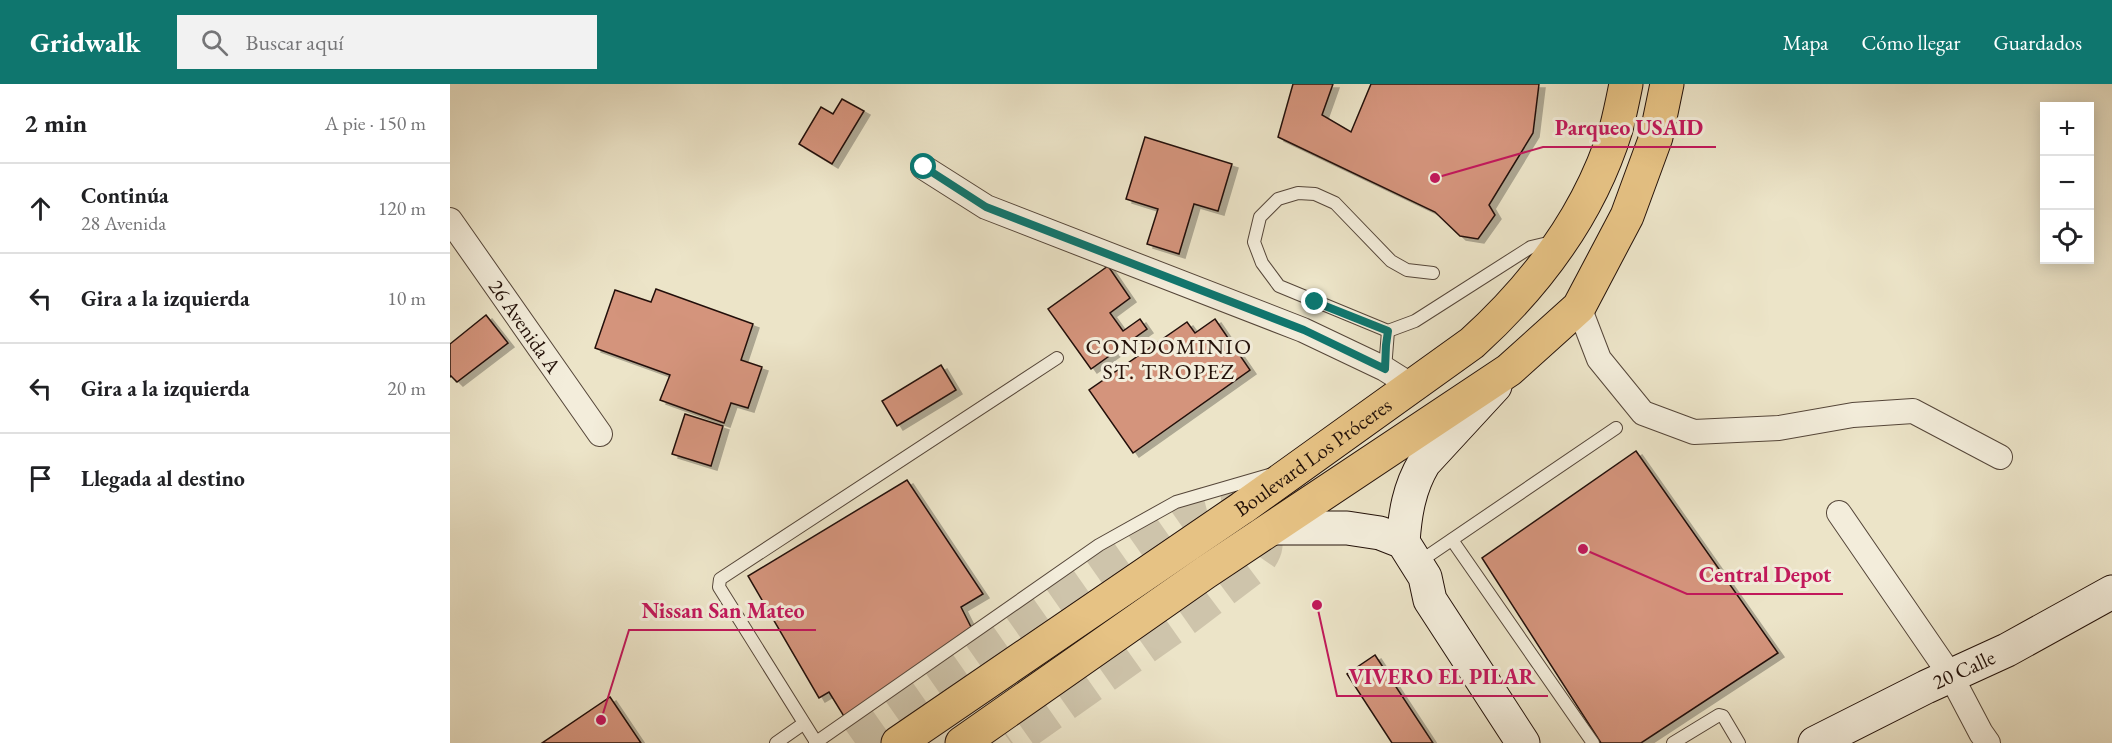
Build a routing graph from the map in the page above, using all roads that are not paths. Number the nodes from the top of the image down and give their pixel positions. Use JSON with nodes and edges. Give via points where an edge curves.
{"nodes":[{"id":1,"x":1626,"y":84,"type":"edge"},
{"id":2,"x":1667,"y":84,"type":"edge"},
{"id":3,"x":924,"y":167,"type":"dead end"},
{"id":4,"x":450,"y":220,"type":"edge"},
{"id":5,"x":1564,"y":240,"type":"junction"},
{"id":6,"x":1433,"y":273,"type":"dead end"},
{"id":7,"x":1579,"y":307,"type":"junction"},
{"id":8,"x":1388,"y":331,"type":"junction"},
{"id":9,"x":1057,"y":358,"type":"dead end"},
{"id":10,"x":1509,"y":370,"type":"junction"},
{"id":11,"x":1399,"y":378,"type":"junction"},
{"id":12,"x":1616,"y":428,"type":"dead end"},
{"id":13,"x":600,"y":434,"type":"dead end"},
{"id":14,"x":2000,"y":457,"type":"dead end"},
{"id":15,"x":1299,"y":466,"type":"junction"},
{"id":16,"x":1839,"y":513,"type":"dead end"},
{"id":17,"x":1274,"y":528,"type":"junction"},
{"id":18,"x":1452,"y":540,"type":"junction"},
{"id":19,"x":1415,"y":561,"type":"junction"},
{"id":20,"x":2112,"y":592,"type":"edge"},
{"id":21,"x":1951,"y":676,"type":"junction"},
{"id":22,"x":803,"y":724,"type":"junction"},
{"id":23,"x":1826,"y":741,"type":"edge"},
{"id":24,"x":776,"y":743,"type":"edge"},
{"id":25,"x":815,"y":743,"type":"edge"},
{"id":26,"x":898,"y":743,"type":"edge"},
{"id":27,"x":962,"y":743,"type":"edge"},
{"id":28,"x":1523,"y":743,"type":"edge"},
{"id":29,"x":1547,"y":743,"type":"edge"},
{"id":30,"x":1593,"y":743,"type":"edge"},
{"id":31,"x":1673,"y":743,"type":"edge"},
{"id":32,"x":1739,"y":743,"type":"edge"},
{"id":33,"x":1988,"y":743,"type":"edge"}],
"edges":[{"from":1,"to":5,"type":"highway","name":"Boulevard Los Próceres","via":[[1616,129],[1592,189]]},
{"from":2,"to":7,"type":"highway","name":"Boulevard Los Próceres","via":[[1656,137],[1627,216]]},
{"from":3,"to":11,"type":"street","via":[[986,207],[1304,330]]},
{"from":4,"to":13,"type":"street","name":"26 Avenida A"},
{"from":5,"to":8,"type":"lane","via":[[1531,247],[1415,321]]},
{"from":5,"to":11,"type":"highway","name":"Boulevard Los Próceres","via":[[1502,316],[1472,343]]},
{"from":6,"to":8,"type":"lane","via":[[1407,270],[1391,261],[1335,203],[1315,194],[1298,193],[1278,199],[1260,217],[1254,242],[1262,263],[1279,286]]},
{"from":7,"to":10,"type":"highway","name":"Boulevard Los Próceres"},
{"from":7,"to":14,"type":"street","via":[[1599,359],[1643,413],[1694,432],[1779,428],[1852,415],[1913,411]]},
{"from":8,"to":11,"type":"lane","via":[[1386,345]]},
{"from":9,"to":22,"type":"lane","via":[[720,579],[719,587]]},
{"from":10,"to":17,"type":"highway","name":"Boulevard Los Próceres"},
{"from":10,"to":19,"type":"main road","via":[[1417,474],[1409,497]]},
{"from":11,"to":15,"type":"highway","name":"Boulevard Los Próceres"},
{"from":12,"to":18,"type":"lane"},
{"from":15,"to":25,"type":"lane","via":[[1176,502],[1132,526]]},
{"from":15,"to":26,"type":"highway","name":"Boulevard Los Próceres"},
{"from":16,"to":21,"type":"street"},
{"from":17,"to":19,"type":"main road","via":[[1347,528],[1380,533]]},
{"from":17,"to":27,"type":"highway","name":"Boulevard Los Próceres"},
{"from":18,"to":19,"type":"lane"},
{"from":18,"to":30,"type":"lane"},
{"from":19,"to":28,"type":"main road","via":[[1430,600]]},
{"from":19,"to":29,"type":"main road","via":[[1446,588]]},
{"from":20,"to":21,"type":"main road","name":"20 Calle"},
{"from":21,"to":23,"type":"main road","name":"20 Calle"},
{"from":21,"to":33,"type":"street"},
{"from":22,"to":24,"type":"lane"},
{"from":22,"to":25,"type":"lane"},
{"from":31,"to":32,"type":"lane","via":[[1719,715]]}]}
